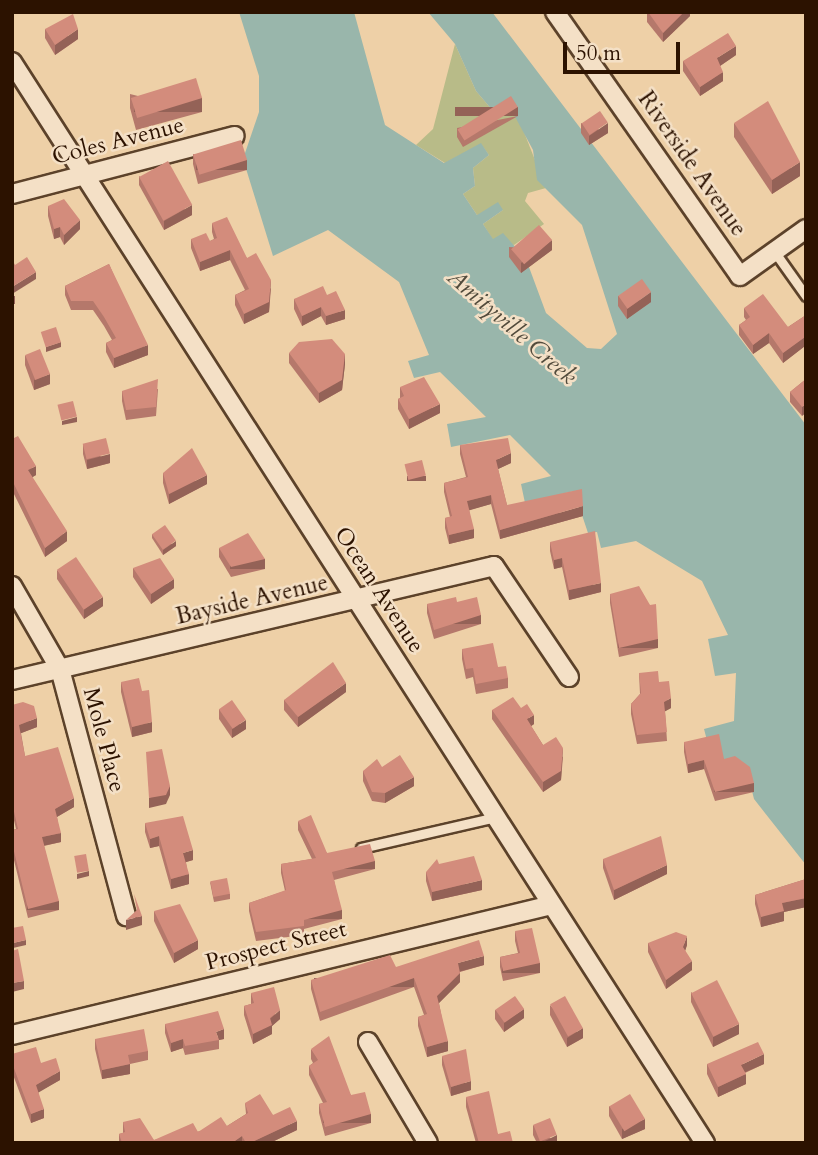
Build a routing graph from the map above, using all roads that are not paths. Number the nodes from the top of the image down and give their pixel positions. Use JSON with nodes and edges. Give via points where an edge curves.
{"nodes":[{"id":1,"x":555,"y":12,"type":"edge"},
{"id":2,"x":12,"y":62,"type":"edge"},
{"id":3,"x":235,"y":136,"type":"dead end"},
{"id":4,"x":84,"y":174,"type":"junction"},
{"id":5,"x":12,"y":194,"type":"edge"},
{"id":6,"x":806,"y":229,"type":"edge"},
{"id":7,"x":774,"y":251,"type":"junction"},
{"id":8,"x":806,"y":296,"type":"edge"},
{"id":9,"x":12,"y":586,"type":"edge"},
{"id":10,"x":357,"y":601,"type":"junction"},
{"id":11,"x":60,"y":669,"type":"junction"},
{"id":12,"x":569,"y":677,"type":"dead end"},
{"id":13,"x":12,"y":680,"type":"edge"},
{"id":14,"x":496,"y":817,"type":"junction"},
{"id":15,"x":342,"y":852,"type":"edge"},
{"id":16,"x":552,"y":905,"type":"junction"},
{"id":17,"x":126,"y":916,"type":"edge"},
{"id":18,"x":12,"y":1035,"type":"edge"},
{"id":19,"x":368,"y":1042,"type":"dead end"},
{"id":20,"x":428,"y":1143,"type":"edge"},
{"id":21,"x":705,"y":1143,"type":"edge"}],
"edges":[{"from":1,"to":7,"type":"street","name":"Riverside Avenue","via":[[740,276]]},
{"from":2,"to":4,"type":"street","name":"Ocean Avenue"},
{"from":3,"to":4,"type":"street","name":"Coles Avenue"},
{"from":4,"to":5,"type":"street","name":"Coles Avenue"},
{"from":4,"to":10,"type":"street","name":"Ocean Avenue"},
{"from":6,"to":7,"type":"street"},
{"from":7,"to":8,"type":"lane"},
{"from":9,"to":11,"type":"street","name":"Mole Place"},
{"from":10,"to":11,"type":"street","name":"Bayside Avenue"},
{"from":10,"to":12,"type":"street","name":"Bayside Avenue","via":[[494,566]]},
{"from":10,"to":14,"type":"street","name":"Ocean Avenue"},
{"from":11,"to":13,"type":"street","name":"Bayside Avenue"},
{"from":11,"to":17,"type":"street","name":"Mole Place"},
{"from":14,"to":15,"type":"lane"},
{"from":14,"to":16,"type":"street","name":"Ocean Avenue"},
{"from":16,"to":18,"type":"street","name":"Prospect Street"},
{"from":16,"to":21,"type":"street","name":"Ocean Avenue"},
{"from":19,"to":20,"type":"street"}]}
